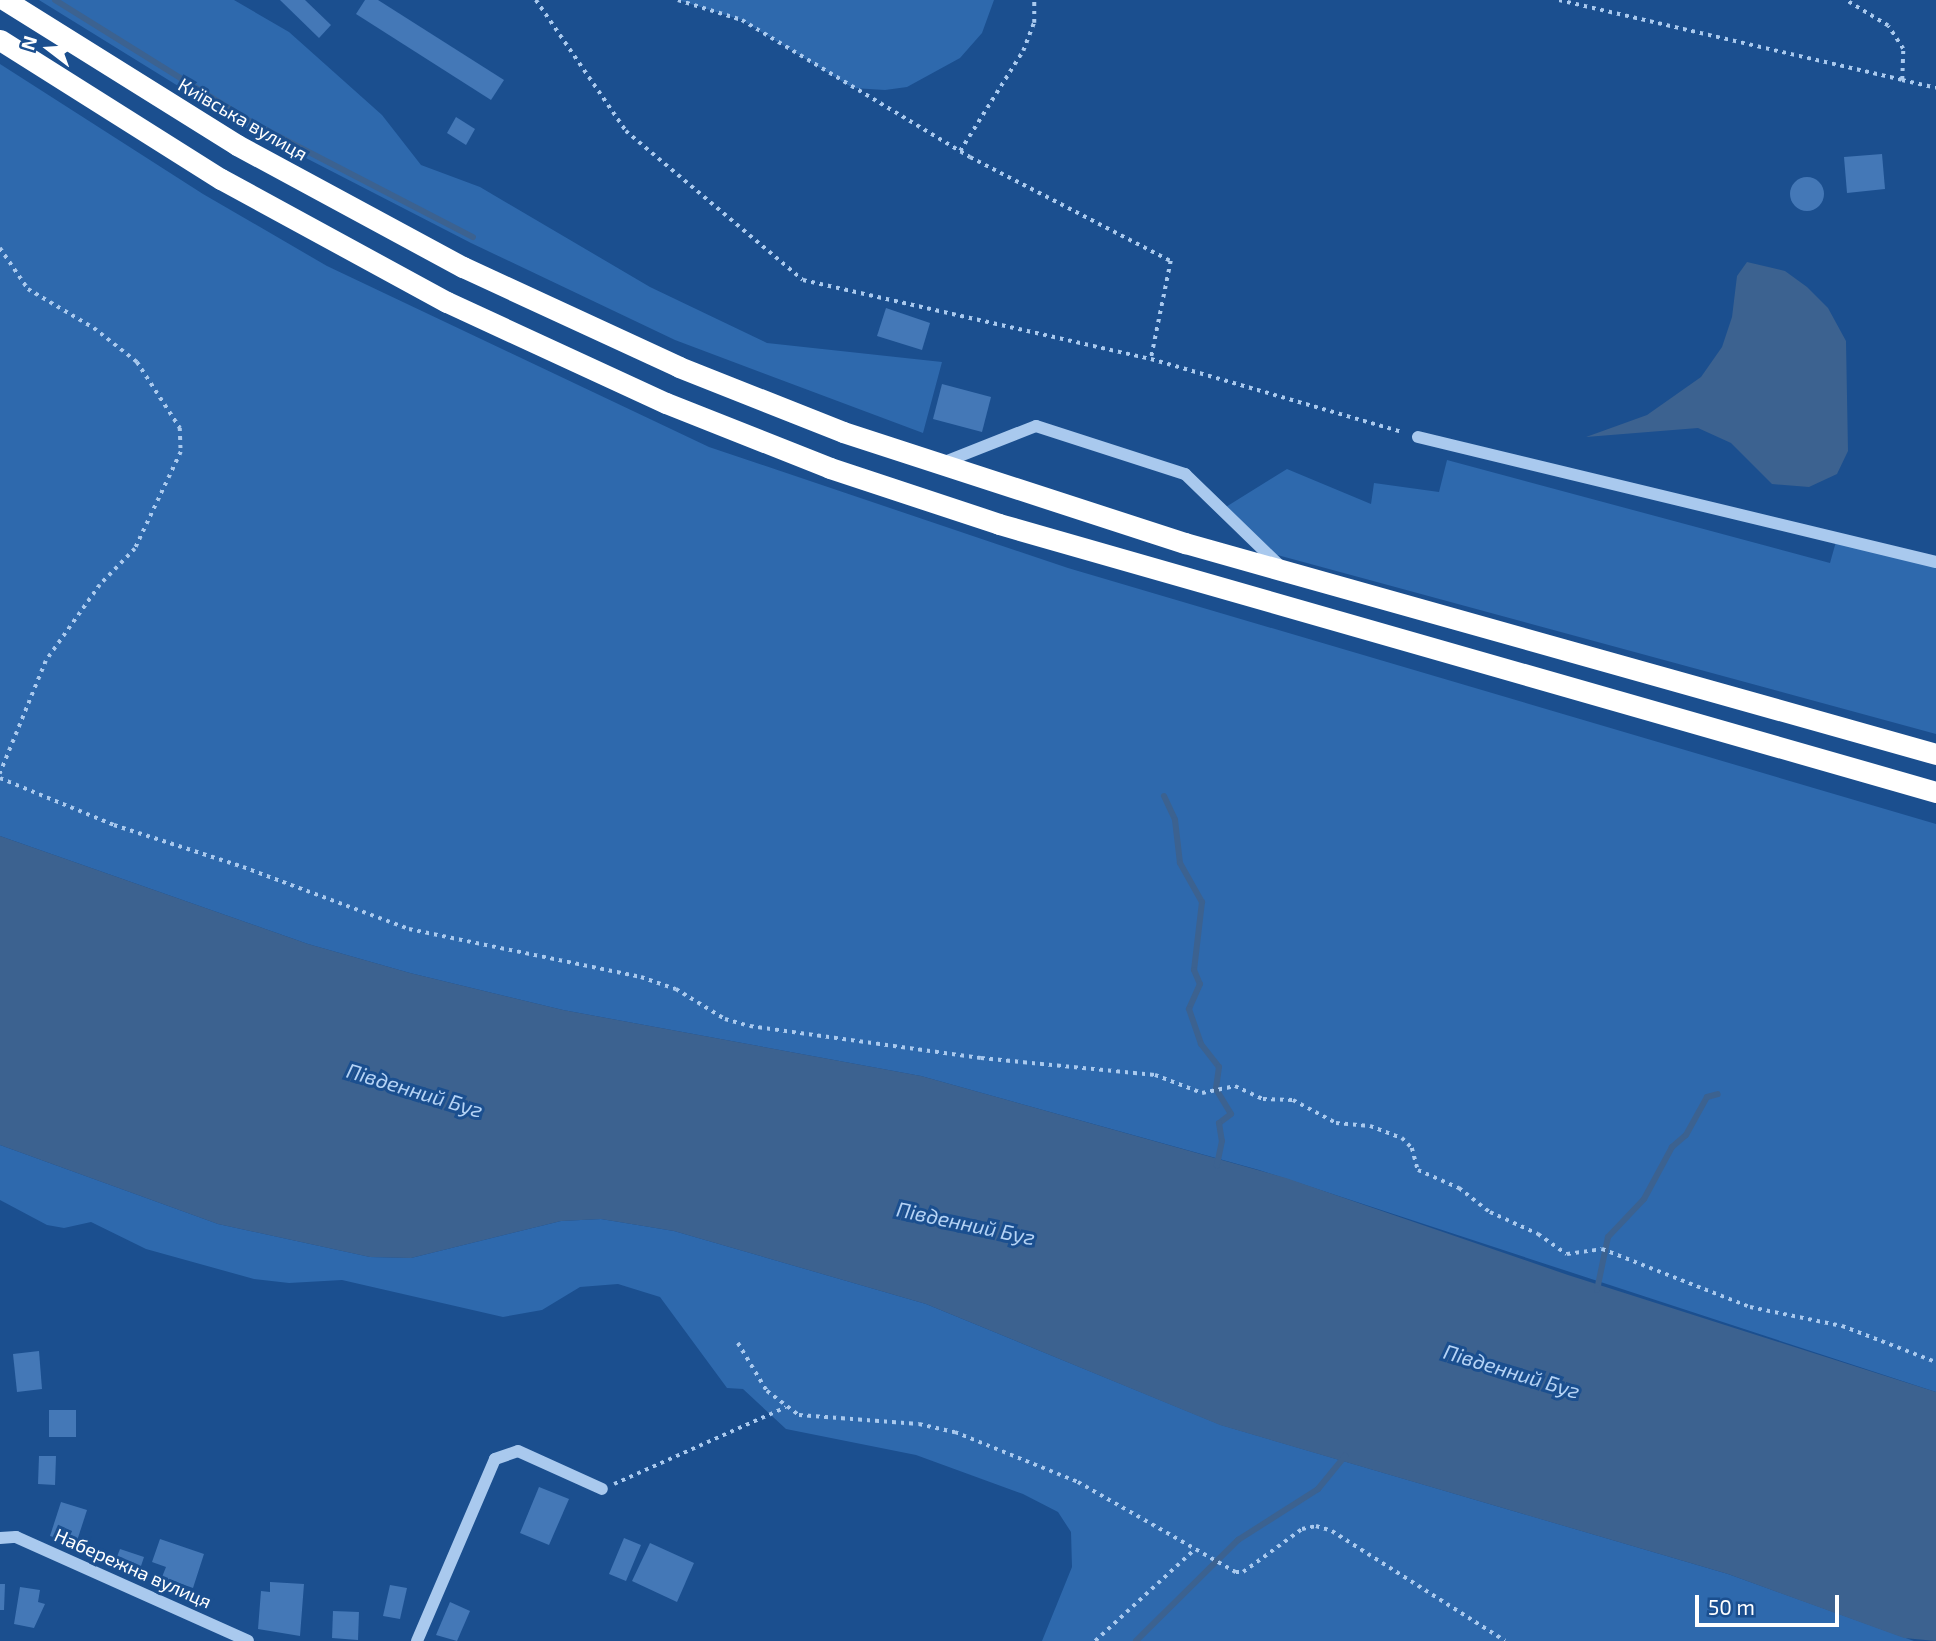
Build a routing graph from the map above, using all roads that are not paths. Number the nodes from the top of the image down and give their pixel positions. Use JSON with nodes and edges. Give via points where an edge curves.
{"nodes":[{"id":1,"x":5,"y":0,"type":"edge"},
{"id":2,"x":0,"y":40,"type":"edge"},
{"id":3,"x":1418,"y":437,"type":"road end"},
{"id":4,"x":939,"y":465,"type":"junction"},
{"id":5,"x":1010,"y":489,"type":"junction"},
{"id":6,"x":999,"y":524,"type":"junction"},
{"id":7,"x":1936,"y":562,"type":"edge"},
{"id":8,"x":1284,"y":570,"type":"junction"},
{"id":9,"x":1936,"y":754,"type":"edge"},
{"id":10,"x":1936,"y":792,"type":"edge"},
{"id":11,"x":602,"y":1489,"type":"road end"},
{"id":12,"x":0,"y":1538,"type":"edge"},
{"id":13,"x":248,"y":1641,"type":"edge"},
{"id":14,"x":417,"y":1641,"type":"edge"}],
"edges":[{"from":1,"to":4,"type":"highway","name":"Київська вулиця","via":[[237,145],[463,267],[679,367]]},
{"from":2,"to":6,"type":"highway","via":[[221,180],[446,302],[679,408],[830,468]]},
{"from":3,"to":7,"type":"street"},
{"from":4,"to":5,"type":"highway","name":"Київська вулиця"},
{"from":4,"to":8,"type":"street","via":[[1036,426],[1185,474]]},
{"from":5,"to":6,"type":"highway"},
{"from":5,"to":8,"type":"highway","name":"Київська вулиця"},
{"from":6,"to":10,"type":"highway"},
{"from":8,"to":9,"type":"highway","name":"Київська вулиця"},
{"from":11,"to":14,"type":"street","via":[[518,1451],[495,1460]]},
{"from":12,"to":13,"type":"street","name":"Набережна вулиця","via":[[16,1537]]}]}
